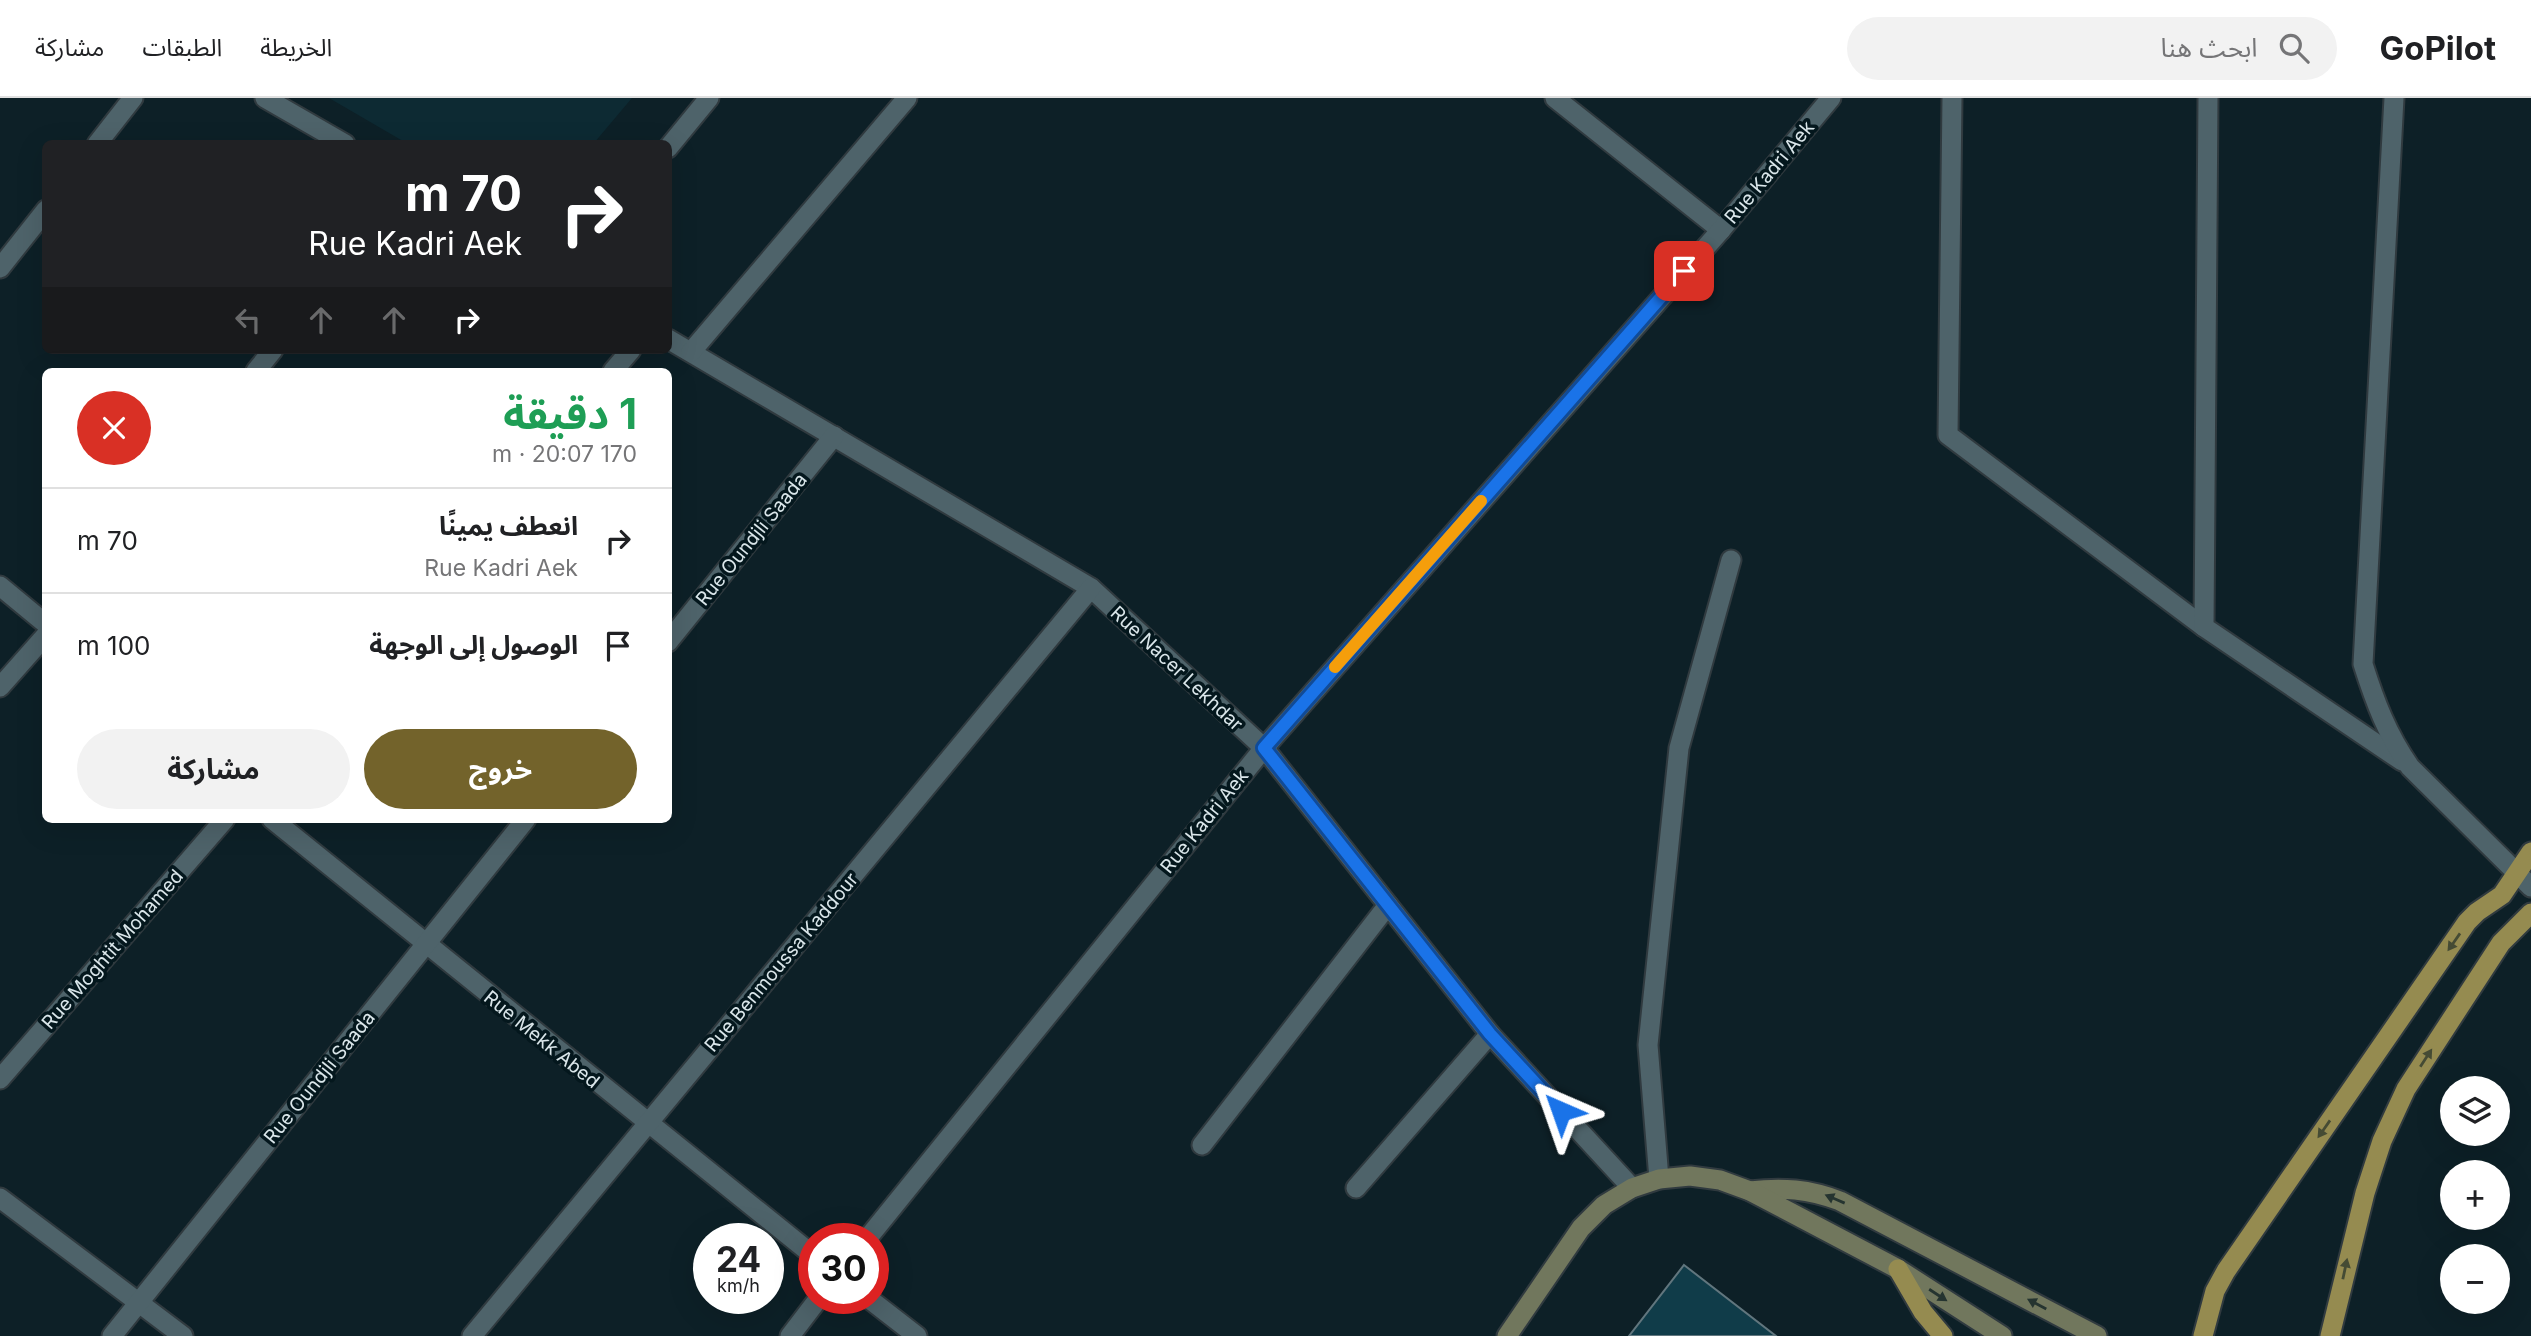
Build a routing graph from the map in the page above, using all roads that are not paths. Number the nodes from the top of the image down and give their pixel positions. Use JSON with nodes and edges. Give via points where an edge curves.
{"nodes":[{"id":1,"x":133,"y":98,"type":"edge"},
{"id":2,"x":265,"y":98,"type":"edge"},
{"id":3,"x":709,"y":98,"type":"edge"},
{"id":4,"x":907,"y":98,"type":"edge"},
{"id":5,"x":1555,"y":98,"type":"edge"},
{"id":6,"x":1831,"y":98,"type":"edge"},
{"id":7,"x":1952,"y":98,"type":"edge"},
{"id":8,"x":2208,"y":98,"type":"edge"},
{"id":9,"x":2394,"y":98,"type":"edge"},
{"id":10,"x":100,"y":140,"type":"edge"},
{"id":11,"x":338,"y":140,"type":"edge"},
{"id":12,"x":672,"y":143,"type":"edge"},
{"id":13,"x":42,"y":215,"type":"edge"},
{"id":14,"x":1721,"y":230,"type":"junction"},
{"id":15,"x":0,"y":268,"type":"edge"},
{"id":16,"x":672,"y":341,"type":"edge"},
{"id":17,"x":691,"y":352,"type":"junction"},
{"id":18,"x":269,"y":354,"type":"edge"},
{"id":19,"x":628,"y":354,"type":"edge"},
{"id":20,"x":258,"y":368,"type":"edge"},
{"id":21,"x":616,"y":368,"type":"edge"},
{"id":22,"x":834,"y":436,"type":"junction"},
{"id":23,"x":1731,"y":560,"type":"dead end"},
{"id":24,"x":0,"y":586,"type":"edge"},
{"id":25,"x":1091,"y":588,"type":"junction"},
{"id":26,"x":42,"y":621,"type":"edge"},
{"id":27,"x":2203,"y":627,"type":"junction"},
{"id":28,"x":672,"y":637,"type":"edge"},
{"id":29,"x":42,"y":640,"type":"edge"},
{"id":30,"x":0,"y":687,"type":"edge"},
{"id":31,"x":1264,"y":748,"type":"junction"},
{"id":32,"x":2410,"y":767,"type":"junction"},
{"id":33,"x":222,"y":823,"type":"edge"},
{"id":34,"x":277,"y":823,"type":"edge"},
{"id":35,"x":523,"y":823,"type":"edge"},
{"id":36,"x":2531,"y":852,"type":"edge"},
{"id":37,"x":2516,"y":872,"type":"junction"},
{"id":38,"x":2531,"y":887,"type":"edge"},
{"id":39,"x":1388,"y":905,"type":"junction"},
{"id":40,"x":2531,"y":912,"type":"edge"},
{"id":41,"x":425,"y":945,"type":"junction"},
{"id":42,"x":1490,"y":1034,"type":"junction"},
{"id":43,"x":0,"y":1079,"type":"edge"},
{"id":44,"x":648,"y":1124,"type":"junction"},
{"id":45,"x":1202,"y":1145,"type":"dead end"},
{"id":46,"x":1659,"y":1179,"type":"junction"},
{"id":47,"x":1356,"y":1188,"type":"dead end"},
{"id":48,"x":1632,"y":1188,"type":"junction"},
{"id":49,"x":1750,"y":1191,"type":"junction"},
{"id":50,"x":0,"y":1198,"type":"edge"},
{"id":51,"x":880,"y":1223,"type":"edge"},
{"id":52,"x":798,"y":1243,"type":"edge"},
{"id":53,"x":1898,"y":1269,"type":"junction"},
{"id":54,"x":139,"y":1302,"type":"junction"},
{"id":55,"x":807,"y":1314,"type":"edge"},
{"id":56,"x":889,"y":1314,"type":"edge"},
{"id":57,"x":112,"y":1336,"type":"edge"},
{"id":58,"x":183,"y":1336,"type":"edge"},
{"id":59,"x":472,"y":1336,"type":"edge"},
{"id":60,"x":790,"y":1336,"type":"edge"},
{"id":61,"x":917,"y":1336,"type":"edge"},
{"id":62,"x":1507,"y":1336,"type":"edge"},
{"id":63,"x":1943,"y":1336,"type":"edge"},
{"id":64,"x":2002,"y":1336,"type":"edge"},
{"id":65,"x":2097,"y":1336,"type":"edge"},
{"id":66,"x":2203,"y":1336,"type":"edge"},
{"id":67,"x":2330,"y":1336,"type":"edge"}],
"edges":[{"from":1,"to":10,"type":"street"},
{"from":2,"to":11,"type":"street"},
{"from":3,"to":12,"type":"street"},
{"from":4,"to":17,"type":"street"},
{"from":5,"to":14,"type":"street"},
{"from":6,"to":14,"type":"street","name":"Rue Kadri Aek"},
{"from":7,"to":27,"type":"street","via":[[1948,435]]},
{"from":8,"to":27,"type":"street"},
{"from":9,"to":32,"type":"street","via":[[2363,664],[2376,708]]},
{"from":13,"to":15,"type":"street"},
{"from":14,"to":31,"type":"street","name":"Rue Kadri Aek"},
{"from":16,"to":17,"type":"street","name":"Rue Nacer Lekhdar"},
{"from":17,"to":22,"type":"street","name":"Rue Nacer Lekhdar"},
{"from":18,"to":20,"type":"street"},
{"from":19,"to":21,"type":"street"},
{"from":22,"to":25,"type":"street","name":"Rue Nacer Lekhdar"},
{"from":22,"to":28,"type":"street","name":"Rue Oundjli Saada"},
{"from":23,"to":46,"type":"street","via":[[1679,748],[1647,1045]]},
{"from":24,"to":26,"type":"street"},
{"from":25,"to":31,"type":"street","name":"Rue Nacer Lekhdar"},
{"from":25,"to":44,"type":"street","name":"Rue Benmoussa Kaddour"},
{"from":27,"to":32,"type":"street"},
{"from":29,"to":30,"type":"street"},
{"from":31,"to":39,"type":"street","name":"Rue Nacer Lekhdar"},
{"from":31,"to":51,"type":"street","name":"Rue Kadri Aek"},
{"from":32,"to":37,"type":"street"},
{"from":33,"to":43,"type":"street","name":"Rue Moghtit Mohamed"},
{"from":34,"to":41,"type":"street","name":"Rue Mekk Abed"},
{"from":35,"to":41,"type":"street","name":"Rue Oundjli Saada"},
{"from":36,"to":37,"type":"main road"},
{"from":37,"to":38,"type":"street"},
{"from":37,"to":66,"type":"main road","one_way":true,"via":[[2502,895],[2467,922],[2225,1271]]},
{"from":39,"to":42,"type":"street","name":"Rue Nacer Lekhdar"},
{"from":39,"to":45,"type":"street"},
{"from":67,"to":40,"type":"main road","one_way":true,"via":[[2365,1193],[2406,1089],[2501,943]]},
{"from":41,"to":44,"type":"street","name":"Rue Mekk Abed"},
{"from":41,"to":54,"type":"street","name":"Rue Oundjli Saada"},
{"from":42,"to":47,"type":"street"},
{"from":42,"to":48,"type":"street","name":"Rue Nacer Lekhdar"},
{"from":44,"to":52,"type":"street","name":"Rue Mekk Abed"},
{"from":44,"to":59,"type":"street","name":"Rue Benmoussa Kaddour"},
{"from":46,"to":48,"type":"main road"},
{"from":46,"to":49,"type":"main road","via":[[1690,1176]]},
{"from":48,"to":62,"type":"main road","via":[[1604,1205],[1581,1228]]},
{"from":49,"to":53,"type":"main road"},
{"from":65,"to":49,"type":"main road","one_way":true,"via":[[1840,1201],[1804,1189]]},
{"from":50,"to":54,"type":"street"},
{"from":53,"to":63,"type":"main road"},
{"from":53,"to":64,"type":"main road","one_way":true},
{"from":54,"to":57,"type":"street","name":"Rue Oundjli Saada"},
{"from":54,"to":58,"type":"street"},
{"from":55,"to":60,"type":"street"},
{"from":56,"to":61,"type":"street"}]}
